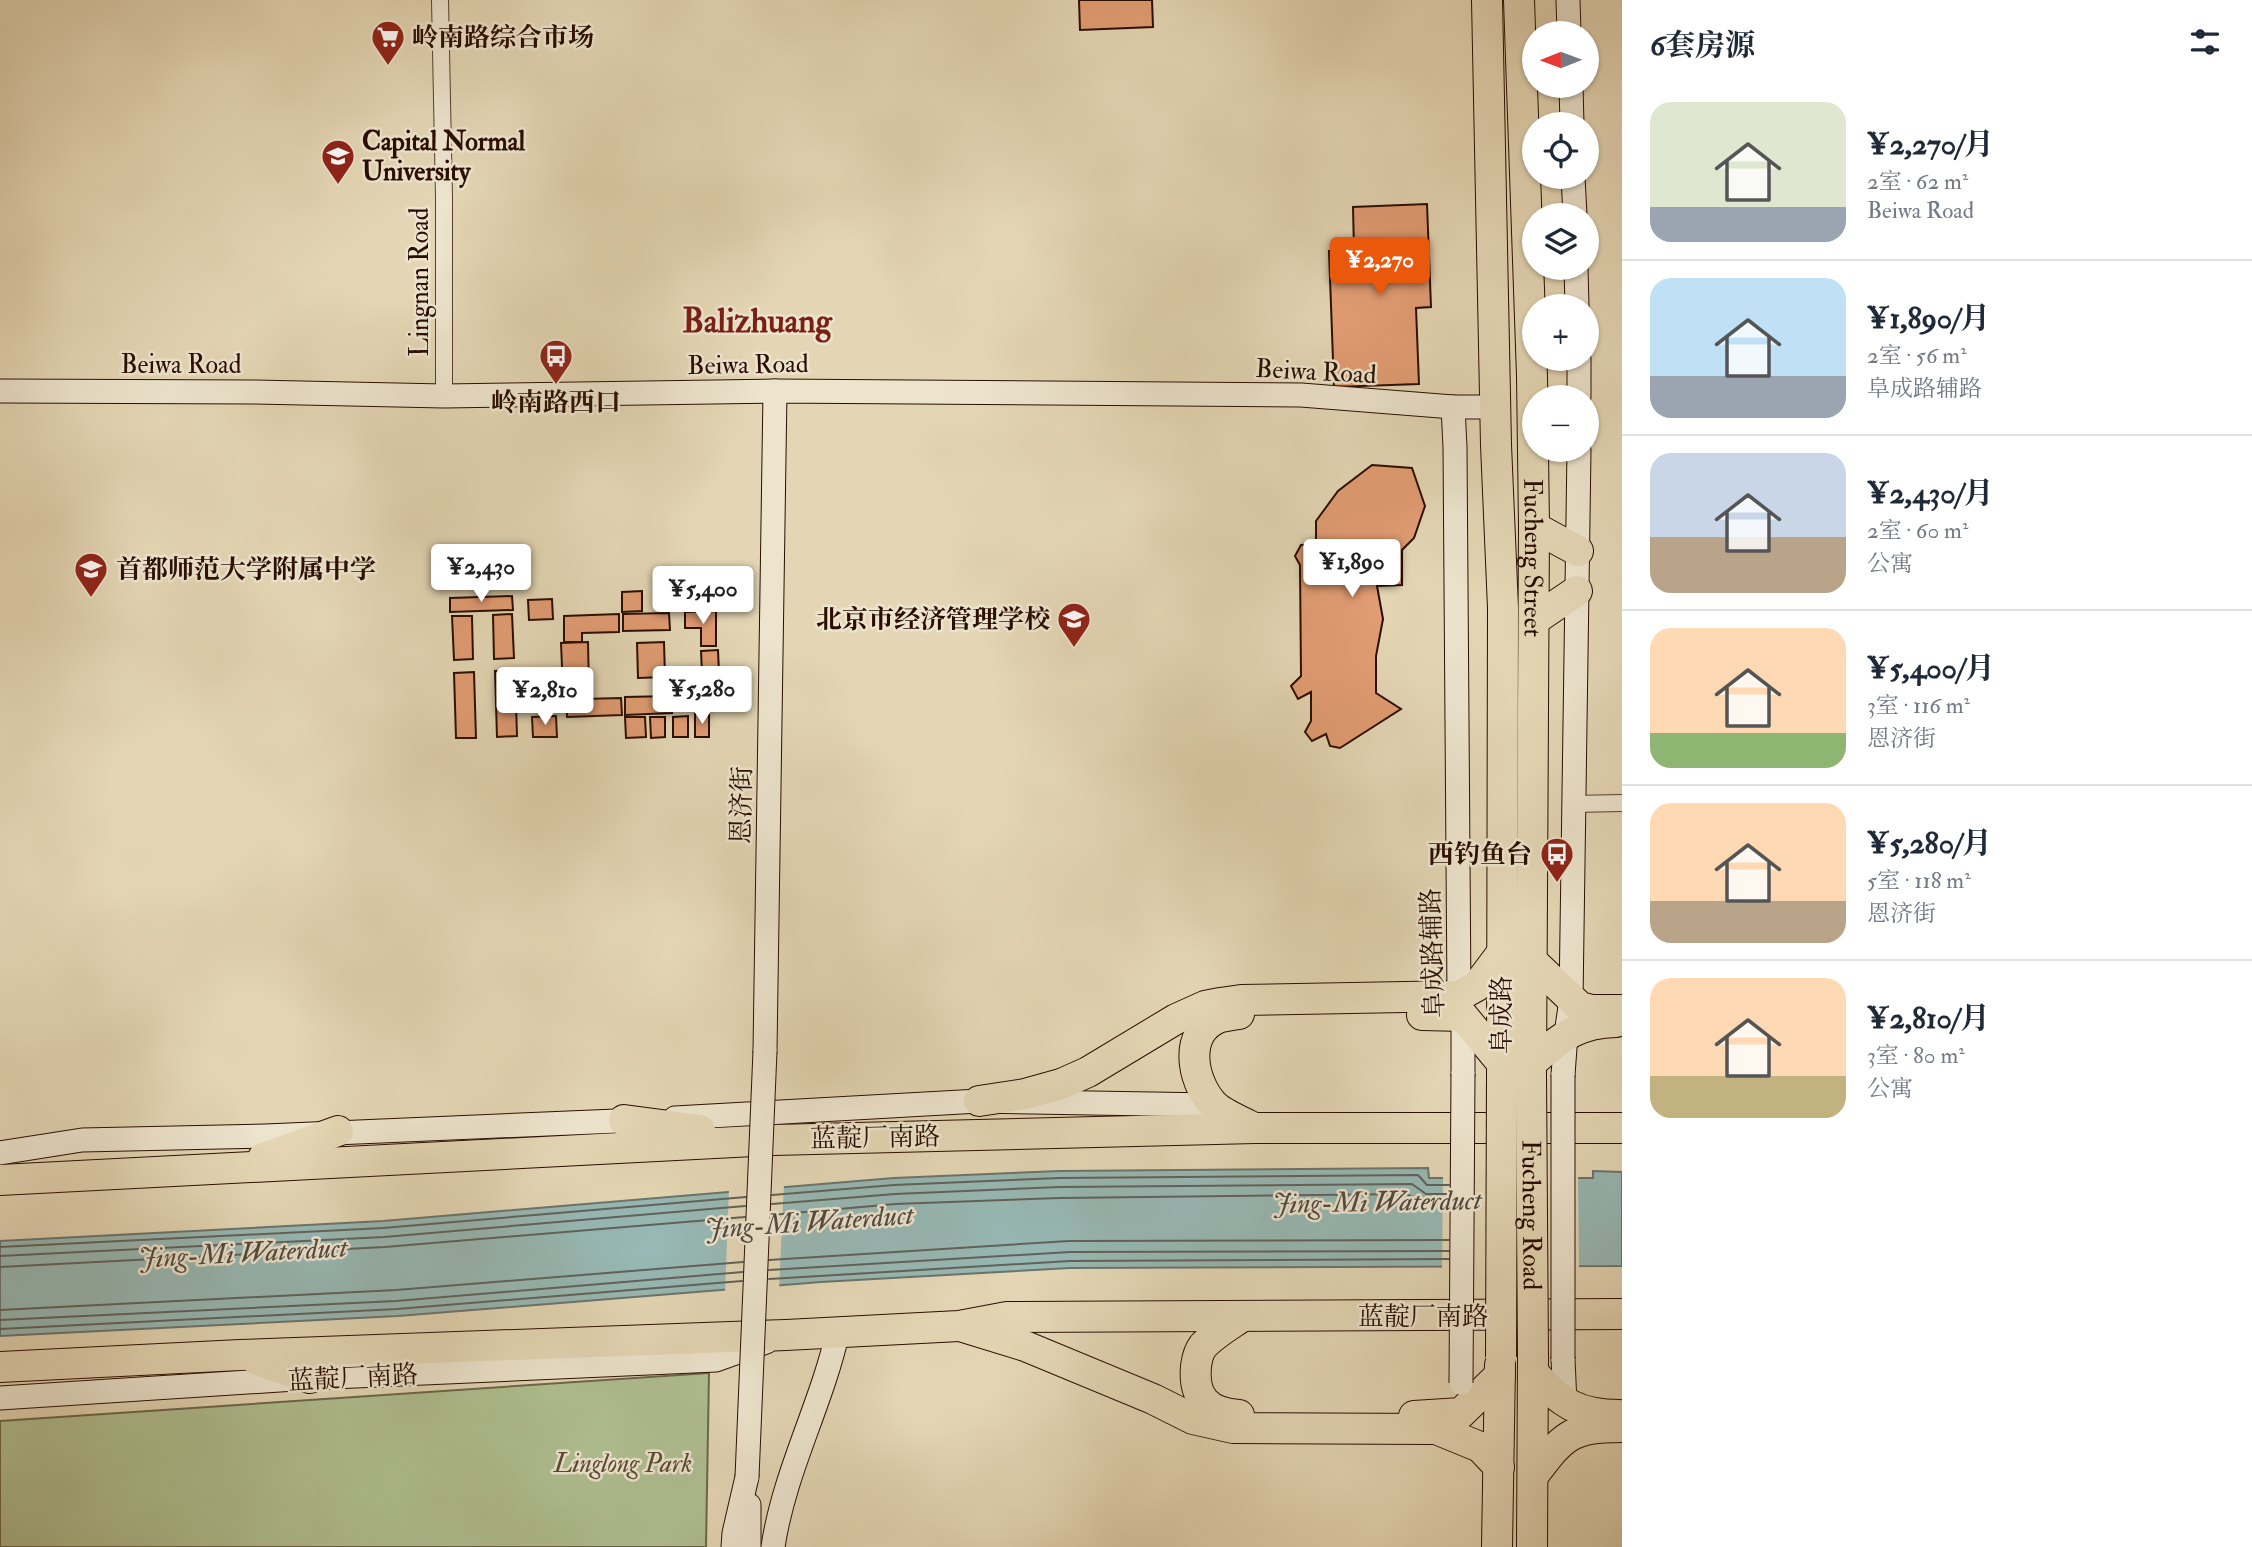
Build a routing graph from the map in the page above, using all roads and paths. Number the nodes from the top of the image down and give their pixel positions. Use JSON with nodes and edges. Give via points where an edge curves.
{"nodes":[{"id":1,"x":440,"y":0,"type":"edge"},
{"id":2,"x":1487,"y":0,"type":"edge"},
{"id":3,"x":1519,"y":0,"type":"edge"},
{"id":4,"x":1568,"y":0,"type":"edge"},
{"id":5,"x":1569,"y":21,"type":"edge"},
{"id":6,"x":0,"y":391,"type":"edge"},
{"id":7,"x":775,"y":391,"type":"junction"},
{"id":8,"x":444,"y":396,"type":"junction"},
{"id":9,"x":1453,"y":407,"type":"junction"},
{"id":10,"x":1496,"y":407,"type":"junction"},
{"id":11,"x":1579,"y":462,"type":"edge"},
{"id":12,"x":1534,"y":527,"type":"junction"},
{"id":13,"x":1578,"y":551,"type":"junction"},
{"id":14,"x":1577,"y":591,"type":"junction"},
{"id":15,"x":1534,"y":620,"type":"junction"},
{"id":16,"x":1622,"y":803,"type":"edge"},
{"id":17,"x":1573,"y":804,"type":"junction"},
{"id":18,"x":1501,"y":954,"type":"junction"},
{"id":19,"x":1531,"y":960,"type":"junction"},
{"id":20,"x":1571,"y":1000,"type":"junction"},
{"id":21,"x":1461,"y":1006,"type":"junction"},
{"id":22,"x":1622,"y":1010,"type":"edge"},
{"id":23,"x":1622,"y":1022,"type":"edge"},
{"id":24,"x":1566,"y":1034,"type":"junction"},
{"id":25,"x":1501,"y":1069,"type":"junction"},
{"id":26,"x":1531,"y":1069,"type":"junction"},
{"id":27,"x":979,"y":1101,"type":"junction"},
{"id":28,"x":1213,"y":1105,"type":"junction"},
{"id":29,"x":624,"y":1121,"type":"junction"},
{"id":30,"x":1255,"y":1128,"type":"junction"},
{"id":31,"x":1622,"y":1128,"type":"edge"},
{"id":32,"x":338,"y":1131,"type":"junction"},
{"id":33,"x":773,"y":1140,"type":"junction"},
{"id":34,"x":0,"y":1153,"type":"edge"},
{"id":35,"x":232,"y":1169,"type":"junction"},
{"id":36,"x":0,"y":1180,"type":"edge"},
{"id":37,"x":1622,"y":1314,"type":"edge"},
{"id":38,"x":1243,"y":1316,"type":"junction"},
{"id":39,"x":959,"y":1325,"type":"junction"},
{"id":40,"x":838,"y":1331,"type":"junction"},
{"id":41,"x":786,"y":1335,"type":"junction"},
{"id":42,"x":240,"y":1354,"type":"junction"},
{"id":43,"x":1534,"y":1364,"type":"junction"},
{"id":44,"x":1500,"y":1366,"type":"junction"},
{"id":45,"x":0,"y":1367,"type":"edge"},
{"id":46,"x":310,"y":1378,"type":"junction"},
{"id":47,"x":0,"y":1398,"type":"edge"},
{"id":48,"x":1565,"y":1403,"type":"junction"},
{"id":49,"x":1461,"y":1413,"type":"junction"},
{"id":50,"x":1622,"y":1415,"type":"edge"},
{"id":51,"x":1622,"y":1427,"type":"edge"},
{"id":52,"x":1499,"y":1467,"type":"junction"},
{"id":53,"x":1533,"y":1476,"type":"junction"},
{"id":54,"x":747,"y":1477,"type":"junction"},
{"id":55,"x":733,"y":1547,"type":"edge"},
{"id":56,"x":749,"y":1547,"type":"edge"},
{"id":57,"x":773,"y":1547,"type":"edge"},
{"id":58,"x":1497,"y":1547,"type":"edge"},
{"id":59,"x":1532,"y":1547,"type":"edge"}],
"edges":[{"from":1,"to":8,"type":"street","name":"Lingnan Road"},
{"from":2,"to":10,"type":"highway","name":"Fucheng Street"},
{"from":3,"to":12,"type":"highway","name":"Fucheng Street"},
{"from":4,"to":5,"type":"street"},
{"from":6,"to":8,"type":"street","name":"Beiwa Road"},
{"from":7,"to":8,"type":"street","name":"Beiwa Road"},
{"from":7,"to":9,"type":"street","name":"Beiwa Road","via":[[1301,396]]},
{"from":7,"to":54,"type":"street","name":"恩济街","bridge":true,"via":[[765,1051]]},
{"from":9,"to":10,"type":"street","name":"Beiwa Road"},
{"from":9,"to":21,"type":"street","name":"阜成路辅路"},
{"from":10,"to":18,"type":"highway","name":"Fucheng Street","via":[[1503,608]]},
{"from":11,"to":13,"type":"street"},
{"from":12,"to":13,"type":"highway"},
{"from":12,"to":15,"type":"highway","name":"Fucheng Street"},
{"from":13,"to":14,"type":"street"},
{"from":14,"to":15,"type":"highway"},
{"from":14,"to":17,"type":"street"},
{"from":15,"to":19,"type":"highway","name":"Fucheng Street"},
{"from":16,"to":17,"type":"street"},
{"from":17,"to":20,"type":"street"},
{"from":18,"to":21,"type":"highway"},
{"from":18,"to":25,"type":"highway","name":"阜成路"},
{"from":19,"to":20,"type":"highway"},
{"from":19,"to":26,"type":"highway","name":"Fucheng Street"},
{"from":20,"to":22,"type":"highway","via":[[1592,1010]]},
{"from":20,"to":24,"type":"street"},
{"from":21,"to":25,"type":"highway"},
{"from":21,"to":27,"type":"highway","via":[[1241,1000],[1205,1006],[1061,1084]]},
{"from":21,"to":28,"type":"highway","via":[[1242,1013],[1218,1018],[1198,1035],[1194,1052],[1200,1087]]},
{"from":21,"to":49,"type":"street","name":"阜成路辅路","bridge":true},
{"from":23,"to":24,"type":"highway","via":[[1598,1022]]},
{"from":24,"to":26,"type":"highway"},
{"from":24,"to":48,"type":"street","bridge":true},
{"from":25,"to":44,"type":"highway","name":"Fucheng Road","bridge":true},
{"from":26,"to":43,"type":"highway","name":"Fucheng Road","bridge":true},
{"from":27,"to":28,"type":"street","name":"蓝靛厂南路"},
{"from":27,"to":29,"type":"street","name":"蓝靛厂南路"},
{"from":28,"to":30,"type":"highway"},
{"from":29,"to":32,"type":"street","name":"蓝靛厂南路"},
{"from":29,"to":33,"type":"highway"},
{"from":30,"to":31,"type":"highway","name":"蓝靛厂南路"},
{"from":30,"to":33,"type":"highway","name":"蓝靛厂南路"},
{"from":32,"to":34,"type":"street","name":"蓝靛厂南路","via":[[82,1140]]},
{"from":32,"to":35,"type":"highway"},
{"from":33,"to":35,"type":"highway","name":"蓝靛厂南路"},
{"from":35,"to":36,"type":"highway","name":"蓝靛厂南路"},
{"from":37,"to":38,"type":"highway","name":"蓝靛厂南路"},
{"from":38,"to":39,"type":"highway","name":"蓝靛厂南路","via":[[1007,1317]]},
{"from":38,"to":49,"type":"highway","via":[[1202,1346],[1197,1359],[1198,1392],[1216,1411],[1249,1415]]},
{"from":39,"to":40,"type":"highway","name":"蓝靛厂南路"},
{"from":39,"to":52,"type":"highway","via":[[1025,1346],[1193,1419],[1233,1428],[1436,1429],[1480,1447]]},
{"from":40,"to":41,"type":"highway","name":"蓝靛厂南路"},
{"from":40,"to":57,"type":"street"},
{"from":41,"to":42,"type":"highway","name":"蓝靛厂南路"},
{"from":41,"to":46,"type":"street","name":"蓝靛厂南路","via":[[716,1360]]},
{"from":42,"to":45,"type":"highway","name":"蓝靛厂南路"},
{"from":42,"to":46,"type":"highway"},
{"from":43,"to":48,"type":"highway","via":[[1548,1390]]},
{"from":43,"to":53,"type":"highway"},
{"from":44,"to":49,"type":"highway"},
{"from":44,"to":52,"type":"highway"},
{"from":46,"to":47,"type":"street","name":"蓝靛厂南路"},
{"from":48,"to":50,"type":"highway","via":[[1598,1415]]},
{"from":51,"to":53,"type":"highway","via":[[1597,1427],[1564,1438]]},
{"from":52,"to":58,"type":"highway"},
{"from":53,"to":59,"type":"highway"},
{"from":54,"to":55,"type":"street"},
{"from":54,"to":56,"type":"street"}]}
